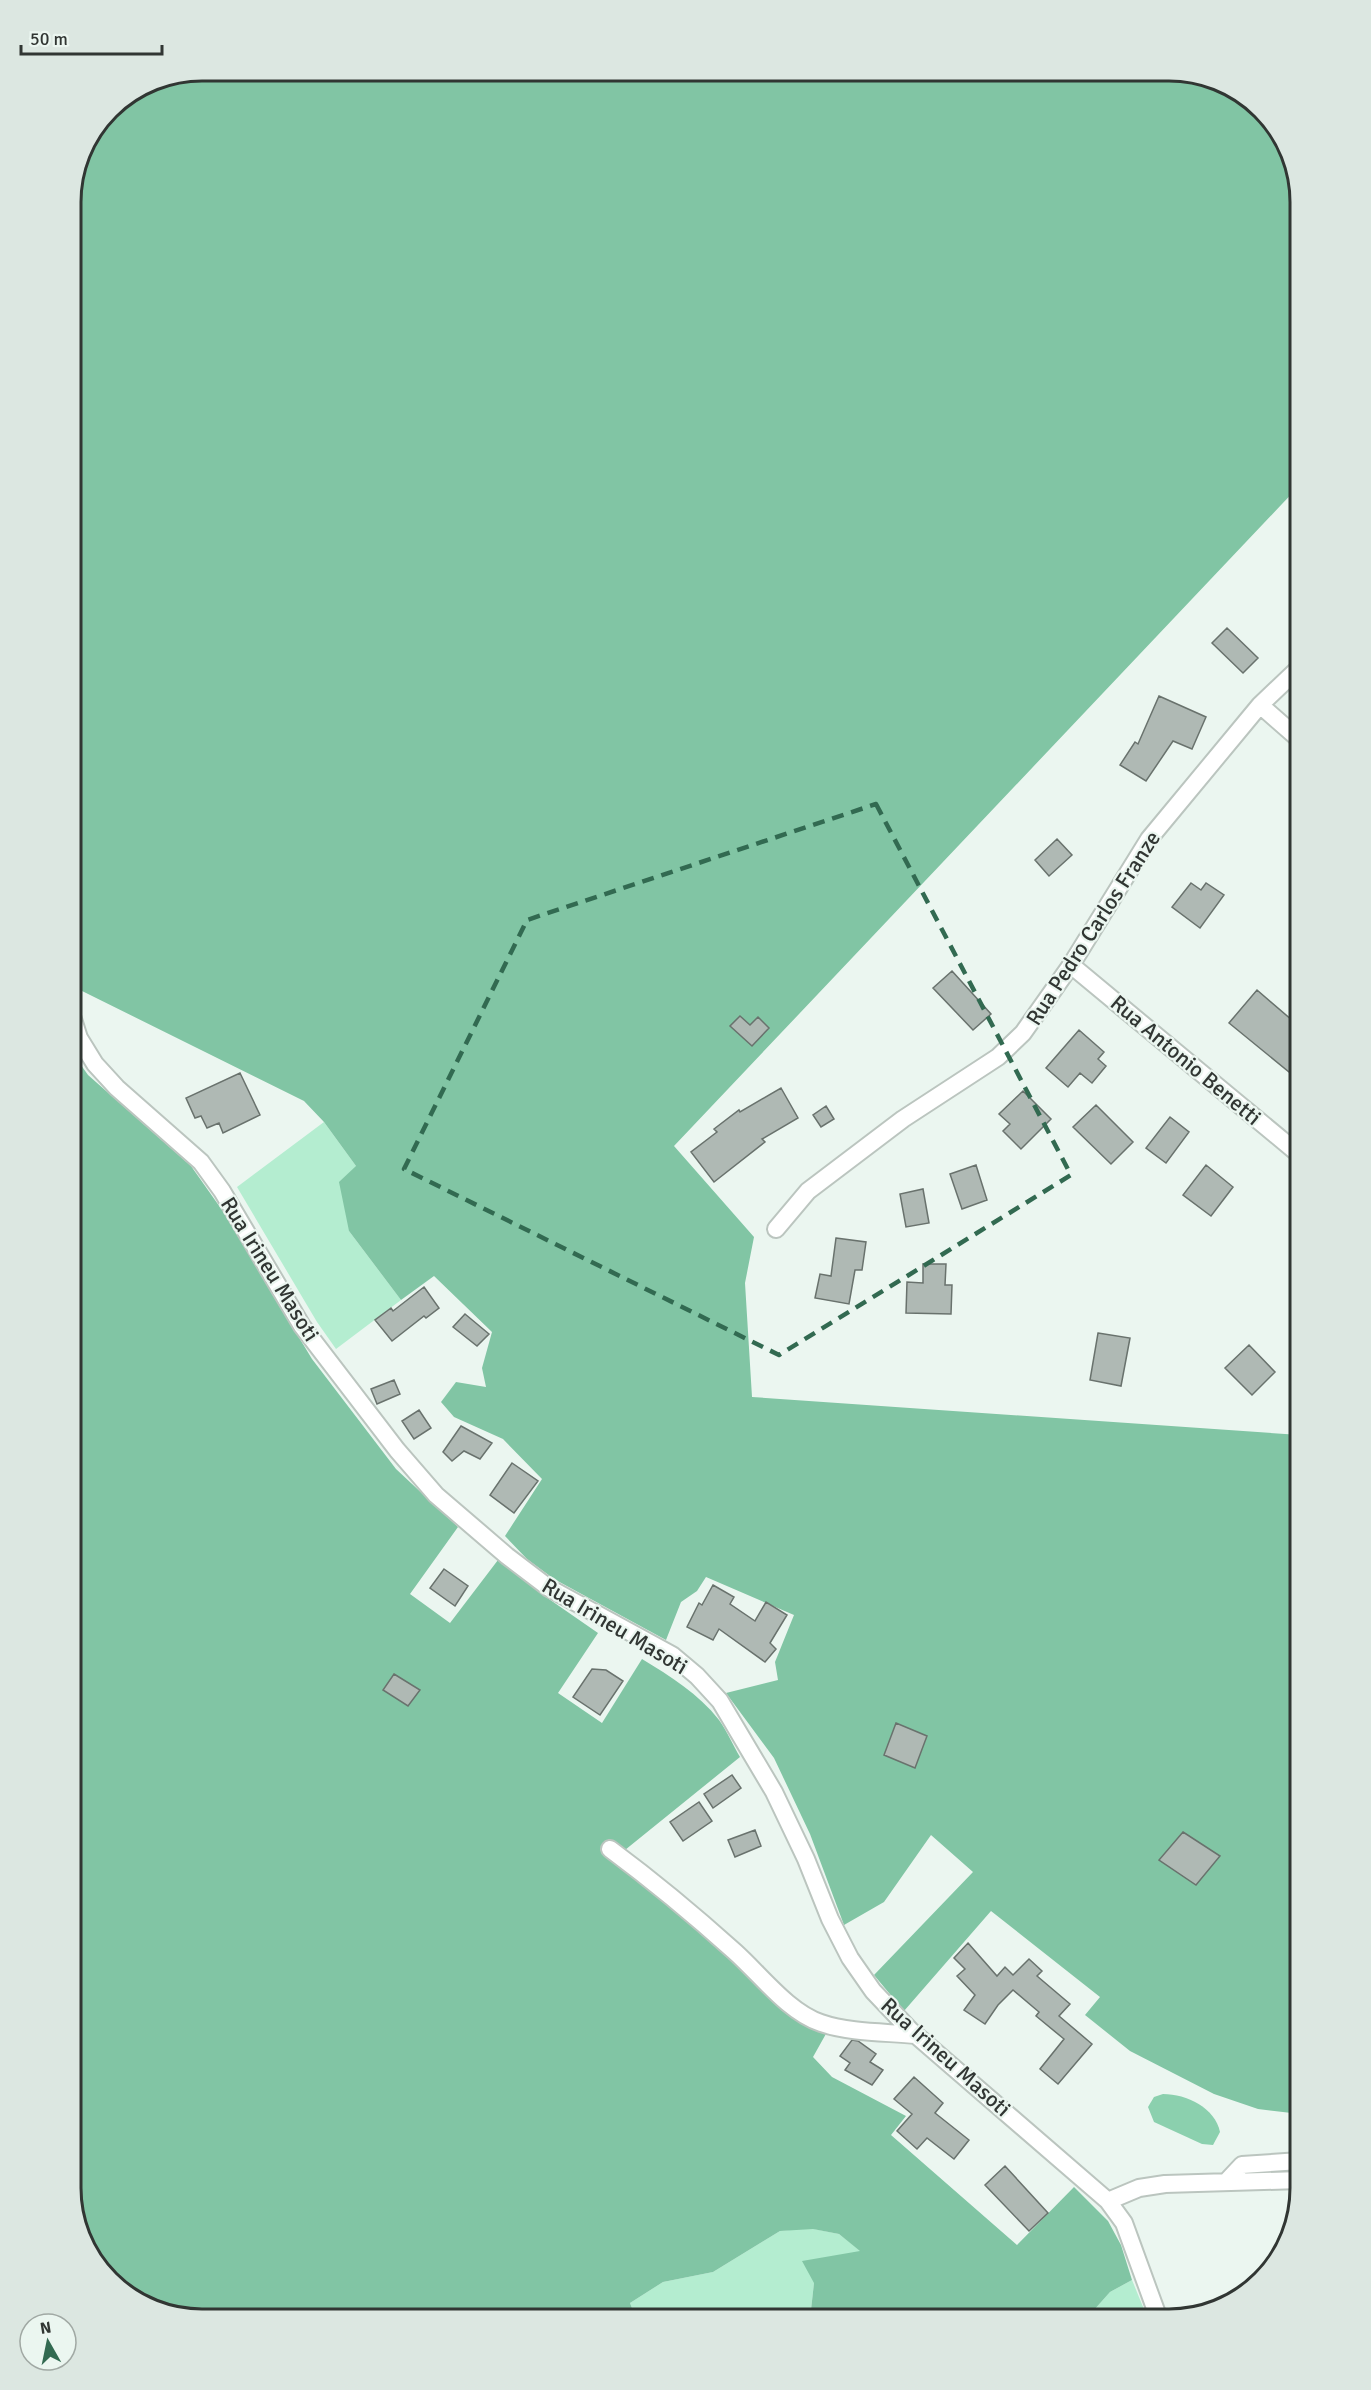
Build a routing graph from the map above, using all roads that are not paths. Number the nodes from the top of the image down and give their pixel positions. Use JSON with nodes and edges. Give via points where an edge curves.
{"nodes":[{"id":1,"x":1290,"y":676,"type":"edge"},
{"id":2,"x":1260,"y":705,"type":"junction"},
{"id":3,"x":1290,"y":731,"type":"edge"},
{"id":4,"x":1071,"y":965,"type":"junction"},
{"id":5,"x":81,"y":1041,"type":"edge"},
{"id":6,"x":1290,"y":1147,"type":"edge"},
{"id":7,"x":776,"y":1229,"type":"dead end"},
{"id":8,"x":610,"y":1849,"type":"dead end"},
{"id":9,"x":916,"y":2035,"type":"junction"},
{"id":10,"x":1290,"y":2162,"type":"edge"},
{"id":11,"x":1290,"y":2180,"type":"edge"},
{"id":12,"x":1226,"y":2182,"type":"junction"},
{"id":13,"x":1108,"y":2201,"type":"junction"},
{"id":14,"x":1155,"y":2309,"type":"edge"}],
"edges":[{"from":1,"to":2,"type":"street","name":"Rua Pedro Carlos Franze"},
{"from":2,"to":3,"type":"street"},
{"from":2,"to":4,"type":"street","name":"Rua Pedro Carlos Franze","via":[[1149,839]]},
{"from":4,"to":6,"type":"street","name":"Rua Antonio Benetti"},
{"from":4,"to":7,"type":"street","name":"Rua Pedro Carlos Franze","via":[[1023,1033],[998,1057],[903,1119],[808,1191]]},
{"from":5,"to":9,"type":"street","name":"Rua Irineu Masoti","via":[[117,1088],[201,1162],[302,1326],[368,1415],[436,1495],[549,1588],[672,1655],[720,1701],[774,1792],[850,1958],[873,1991]]},
{"from":8,"to":9,"type":"street","via":[[675,1897],[795,2011],[820,2023],[852,2030]]},
{"from":9,"to":13,"type":"street","name":"Rua Irineu Masoti"},
{"from":10,"to":12,"type":"street","via":[[1242,2165]]},
{"from":11,"to":12,"type":"street"},
{"from":12,"to":13,"type":"street","via":[[1139,2188]]},
{"from":13,"to":14,"type":"street","name":"Rua Irineu Masoti","via":[[1124,2223]]}]}
